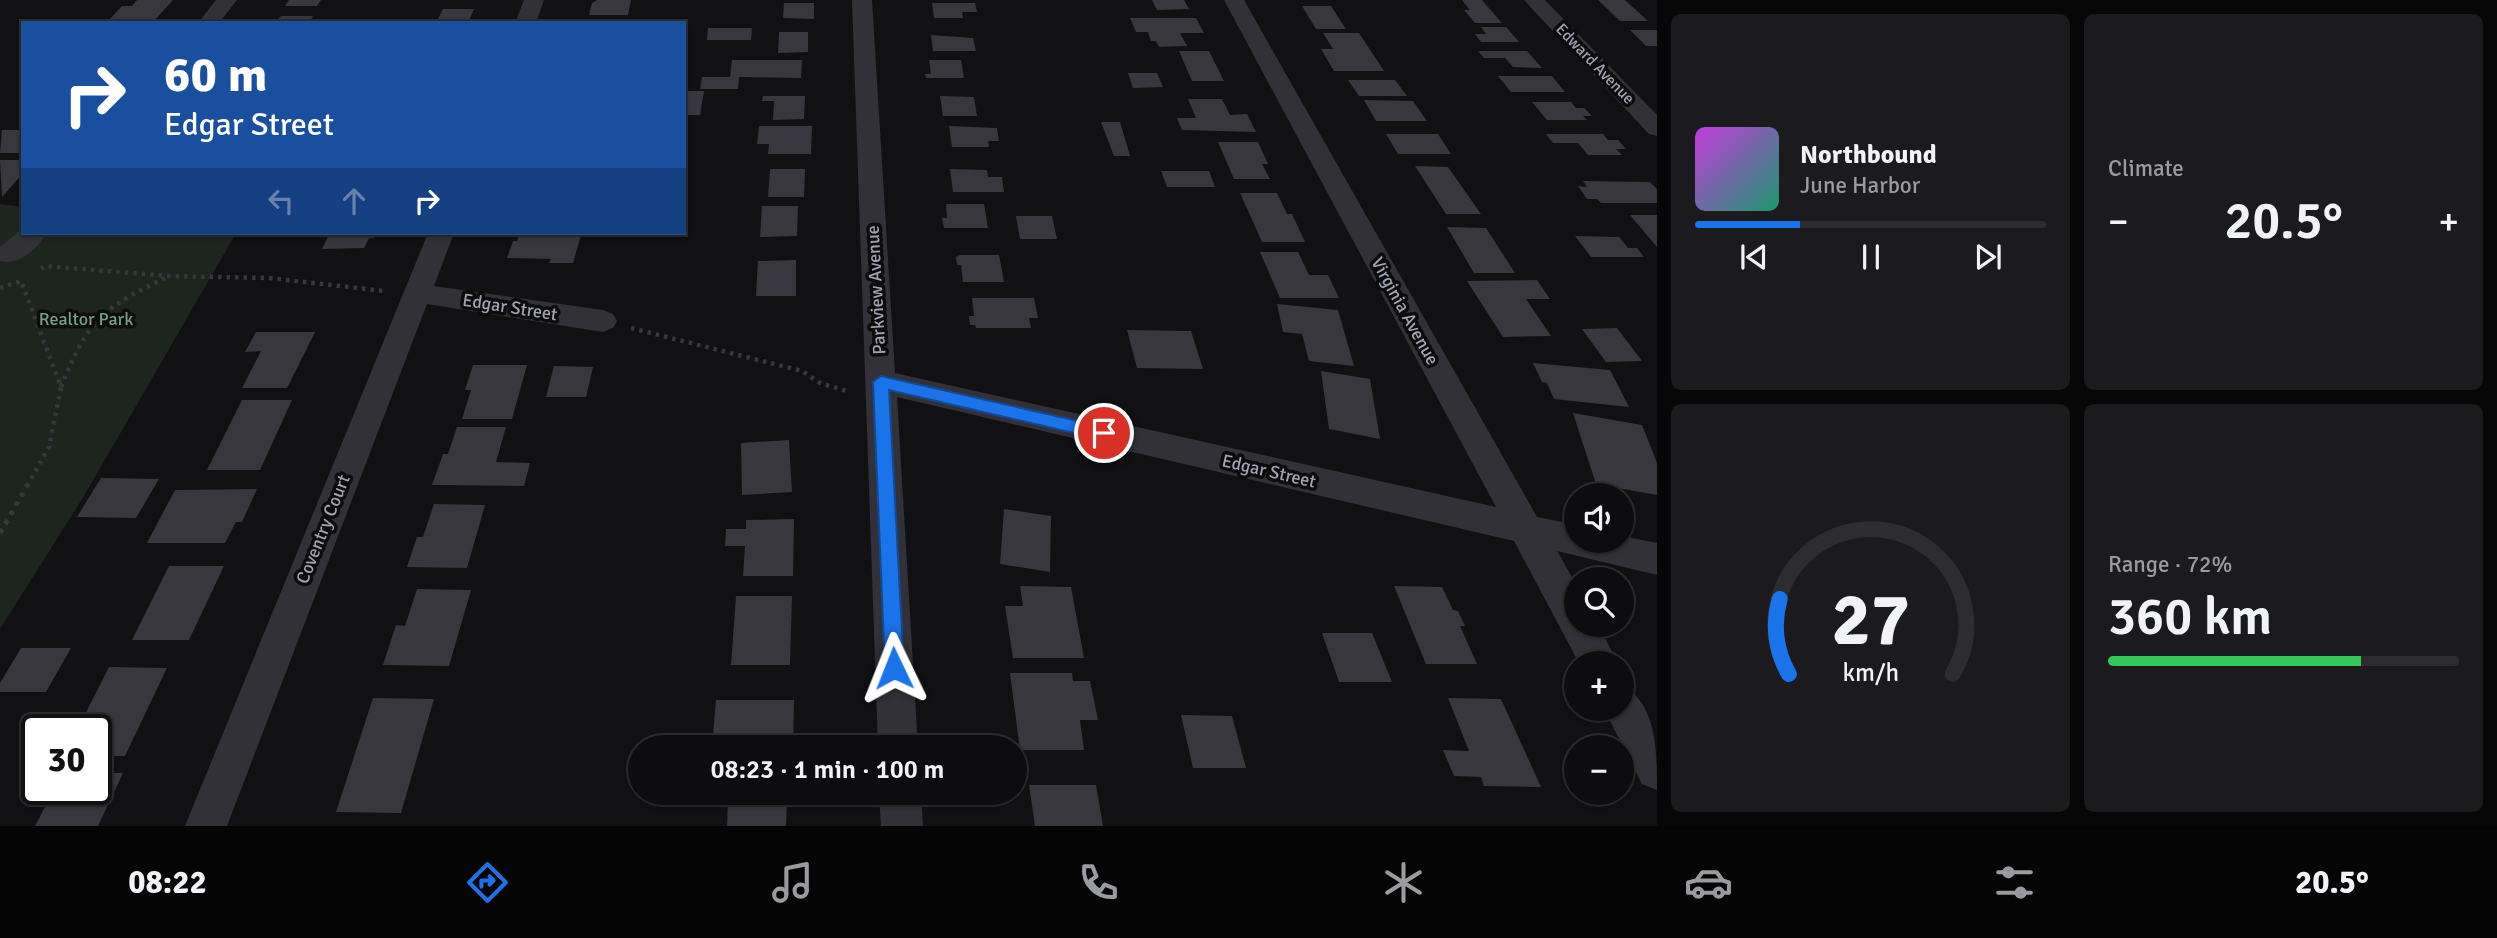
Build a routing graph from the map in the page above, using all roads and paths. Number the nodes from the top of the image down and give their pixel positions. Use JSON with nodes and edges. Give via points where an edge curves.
{"nodes":[{"id":1,"x":227,"y":0,"type":"edge"},
{"id":2,"x":534,"y":0,"type":"edge"},
{"id":3,"x":862,"y":0,"type":"edge"},
{"id":4,"x":1234,"y":0,"type":"edge"},
{"id":5,"x":1534,"y":0,"type":"edge"},
{"id":6,"x":210,"y":21,"type":"edge"},
{"id":7,"x":526,"y":21,"type":"edge"},
{"id":8,"x":1657,"y":129,"type":"edge"},
{"id":9,"x":32,"y":235,"type":"edge"},
{"id":10,"x":440,"y":235,"type":"edge"},
{"id":11,"x":10,"y":254,"type":"dead end"},
{"id":12,"x":37,"y":271,"type":"dead end"},
{"id":13,"x":29,"y":276,"type":"dead end"},
{"id":14,"x":169,"y":276,"type":"junction"},
{"id":15,"x":21,"y":281,"type":"junction"},
{"id":16,"x":0,"y":288,"type":"edge"},
{"id":17,"x":370,"y":289,"type":"dead end"},
{"id":18,"x":417,"y":293,"type":"junction"},
{"id":19,"x":603,"y":321,"type":"joint"},
{"id":20,"x":61,"y":387,"type":"junction"},
{"id":21,"x":869,"y":388,"type":"junction"},
{"id":22,"x":0,"y":521,"type":"edge"},
{"id":23,"x":8,"y":523,"type":"junction"},
{"id":24,"x":1526,"y":530,"type":"junction"},
{"id":25,"x":0,"y":533,"type":"edge"},
{"id":26,"x":1657,"y":559,"type":"edge"},
{"id":27,"x":1564,"y":600,"type":"edge"},
{"id":28,"x":1631,"y":721,"type":"edge"},
{"id":29,"x":897,"y":735,"type":"edge"},
{"id":30,"x":1657,"y":769,"type":"edge"},
{"id":31,"x":901,"y":805,"type":"edge"},
{"id":32,"x":206,"y":826,"type":"edge"},
{"id":33,"x":902,"y":826,"type":"edge"}],
"edges":[{"from":1,"to":6,"type":"street"},
{"from":2,"to":7,"type":"street"},
{"from":3,"to":21,"type":"street","name":"Parkview Avenue"},
{"from":4,"to":24,"type":"street","name":"Virginia Avenue"},
{"from":5,"to":8,"type":"street","name":"Edward Avenue"},
{"from":9,"to":11,"type":"street"},
{"from":10,"to":18,"type":"street","name":"Coventry Court"},
{"from":12,"to":14,"type":"path","via":[[45,266]]},
{"from":13,"to":15,"type":"path"},
{"from":14,"to":17,"type":"path","via":[[269,278]]},
{"from":14,"to":20,"type":"path","via":[[99,314],[77,345]]},
{"from":15,"to":16,"type":"path"},
{"from":15,"to":20,"type":"path"},
{"from":18,"to":19,"type":"street","name":"Edgar Street"},
{"from":18,"to":32,"type":"street","name":"Coventry Court"},
{"from":19,"to":21,"type":"path","via":[[802,371],[820,383]]},
{"from":20,"to":23,"type":"path","via":[[49,446]]},
{"from":21,"to":24,"type":"street","name":"Edgar Street"},
{"from":21,"to":29,"type":"street","name":"Parkview Avenue"},
{"from":22,"to":23,"type":"path"},
{"from":23,"to":25,"type":"path"},
{"from":24,"to":26,"type":"street","name":"Edgar Street"},
{"from":24,"to":27,"type":"street","name":"Virginia Avenue"},
{"from":28,"to":30,"type":"street"},
{"from":31,"to":33,"type":"street"}]}
